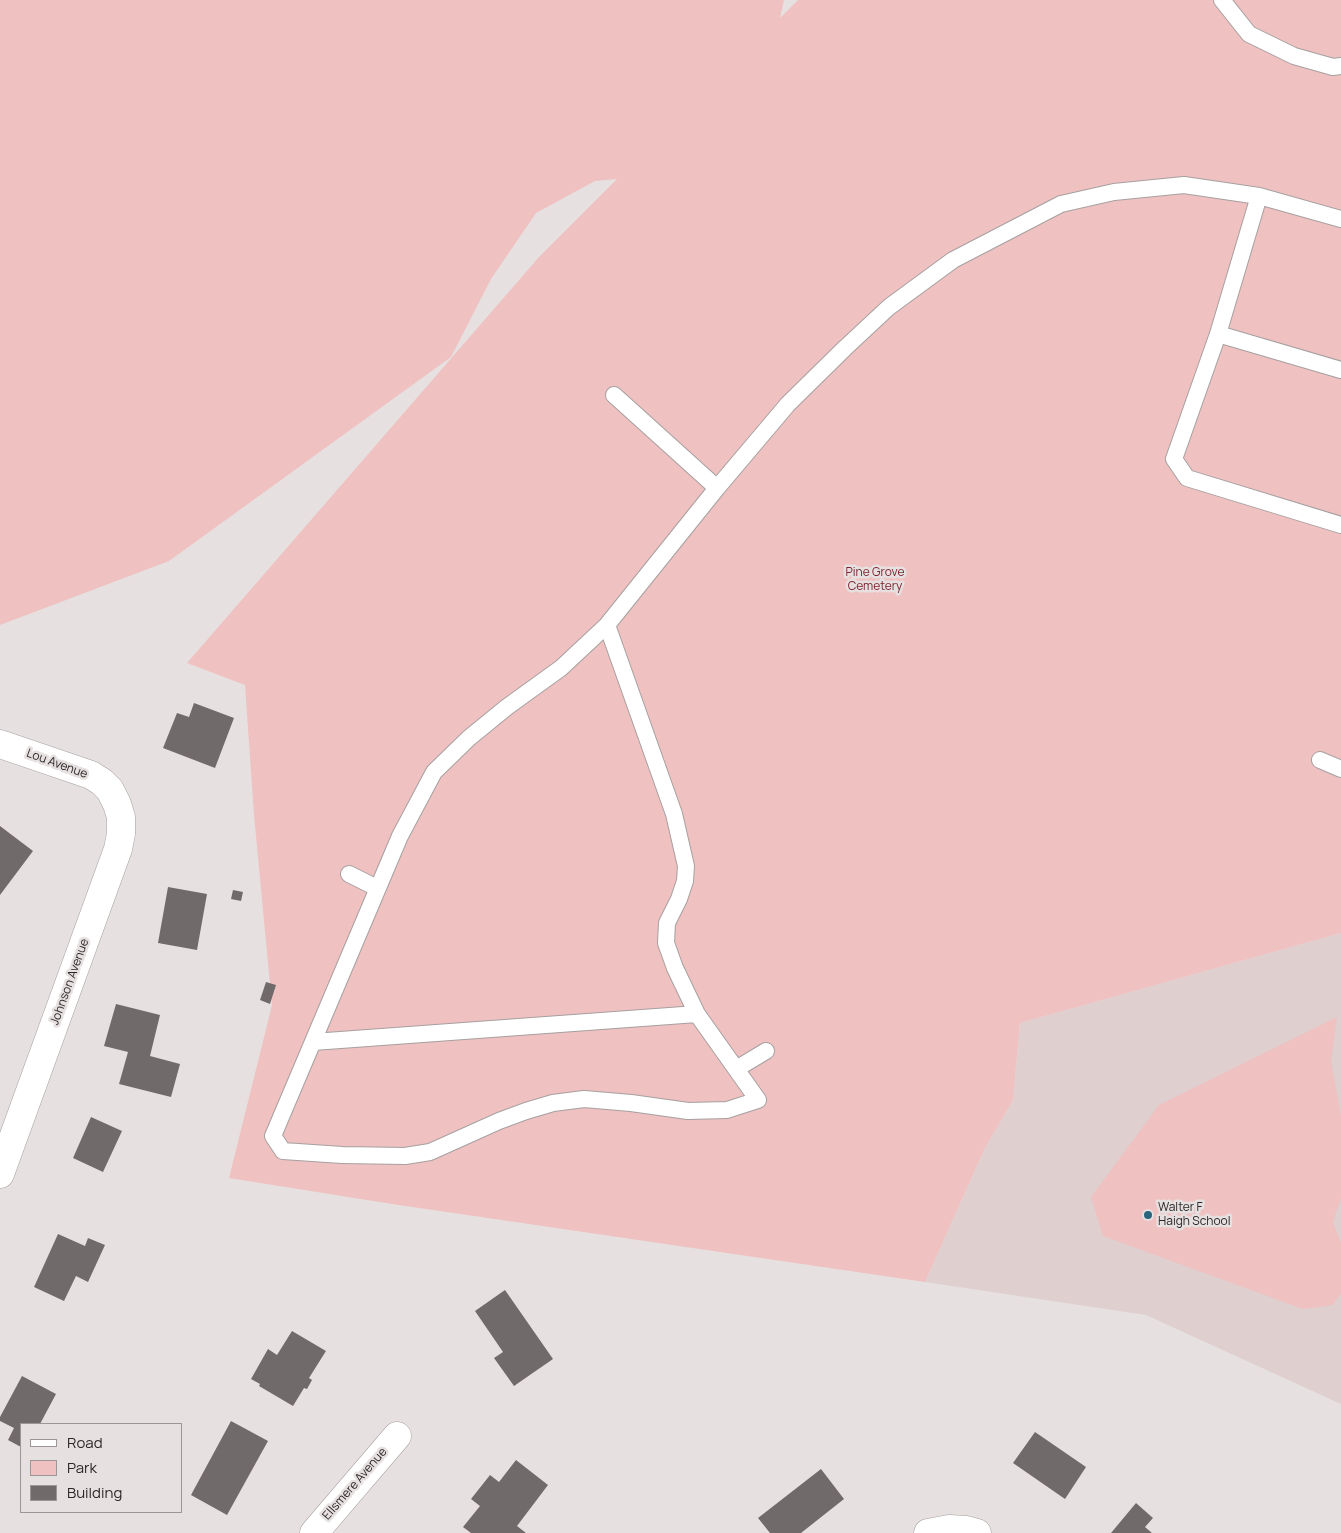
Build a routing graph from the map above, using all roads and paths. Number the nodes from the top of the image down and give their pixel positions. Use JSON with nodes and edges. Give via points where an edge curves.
{"nodes":[{"id":1,"x":1222,"y":0,"type":"edge"},
{"id":2,"x":1341,"y":66,"type":"edge"},
{"id":3,"x":1259,"y":196,"type":"junction"},
{"id":4,"x":1341,"y":219,"type":"edge"},
{"id":5,"x":1218,"y":334,"type":"junction"},
{"id":6,"x":1341,"y":370,"type":"edge"},
{"id":7,"x":614,"y":394,"type":"dead end"},
{"id":8,"x":717,"y":488,"type":"junction"},
{"id":9,"x":1341,"y":526,"type":"edge"},
{"id":10,"x":607,"y":624,"type":"junction"},
{"id":11,"x":0,"y":744,"type":"edge"},
{"id":12,"x":1320,"y":760,"type":"dead end"},
{"id":13,"x":1341,"y":769,"type":"edge"},
{"id":14,"x":110,"y":790,"type":"joint"},
{"id":15,"x":349,"y":874,"type":"dead end"},
{"id":16,"x":377,"y":888,"type":"junction"},
{"id":17,"x":697,"y":1014,"type":"junction"},
{"id":18,"x":313,"y":1042,"type":"junction"},
{"id":19,"x":766,"y":1051,"type":"dead end"},
{"id":20,"x":736,"y":1069,"type":"junction"},
{"id":21,"x":0,"y":1174,"type":"edge"},
{"id":22,"x":397,"y":1436,"type":"dead end"},
{"id":23,"x":939,"y":1531,"type":"edge"},
{"id":24,"x":314,"y":1533,"type":"edge"},
{"id":25,"x":977,"y":1533,"type":"edge"}],
"edges":[{"from":1,"to":2,"type":"lane","via":[[1249,34],[1294,56],[1333,67]]},
{"from":3,"to":4,"type":"lane"},
{"from":3,"to":5,"type":"lane"},
{"from":3,"to":8,"type":"lane","via":[[1184,185],[1114,192],[1061,204],[953,260],[889,307],[845,348],[788,404]]},
{"from":5,"to":6,"type":"lane"},
{"from":5,"to":9,"type":"lane","via":[[1174,459],[1187,478]]},
{"from":7,"to":8,"type":"lane"},
{"from":8,"to":10,"type":"lane"},
{"from":10,"to":16,"type":"lane","via":[[562,668],[507,707],[434,772]]},
{"from":10,"to":17,"type":"lane","via":[[674,814],[686,866],[679,900],[667,923],[666,943]]},
{"from":11,"to":14,"type":"street","name":"Lou Avenue","via":[[91,775]]},
{"from":12,"to":13,"type":"lane"},
{"from":14,"to":21,"type":"street","name":"Johnson Avenue","via":[[121,817],[118,849]]},
{"from":15,"to":16,"type":"lane"},
{"from":16,"to":18,"type":"lane"},
{"from":17,"to":18,"type":"lane"},
{"from":17,"to":20,"type":"lane"},
{"from":18,"to":20,"type":"lane","via":[[273,1136],[282,1151],[405,1156],[430,1152],[526,1111],[584,1099],[688,1110],[727,1110],[758,1100]]},
{"from":19,"to":20,"type":"lane"},
{"from":22,"to":24,"type":"street","name":"Ellsmere Avenue"},
{"from":23,"to":25,"type":"street"}]}
